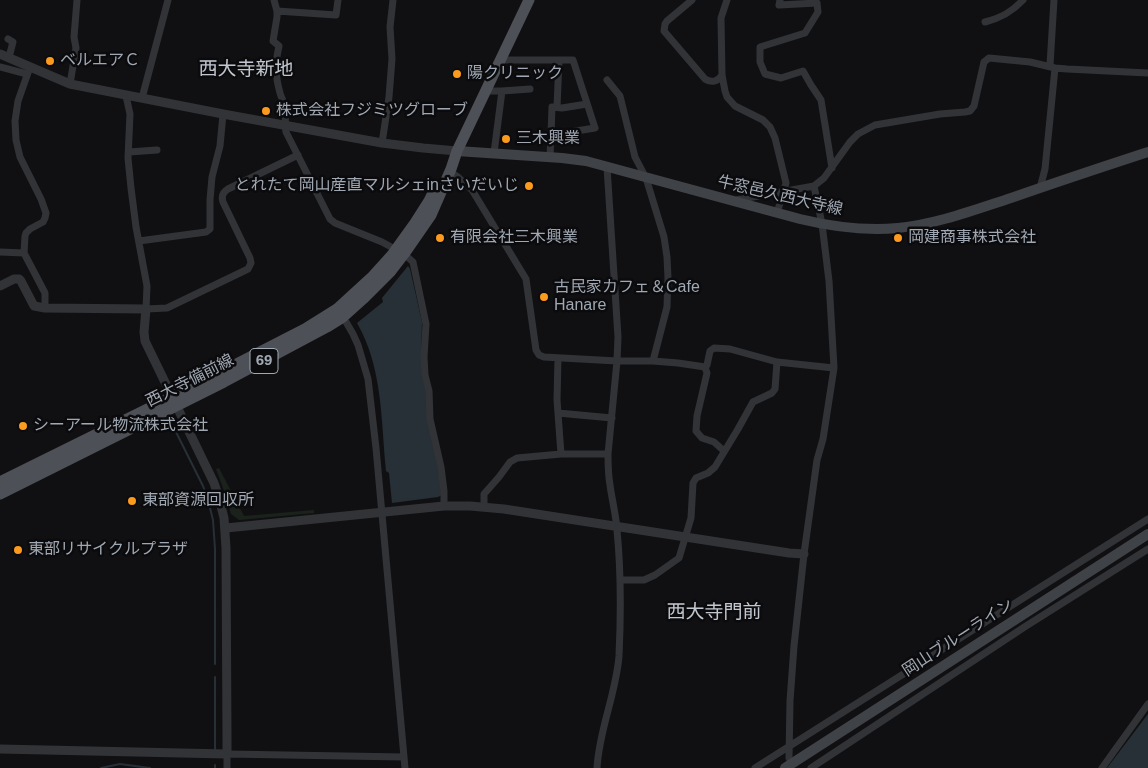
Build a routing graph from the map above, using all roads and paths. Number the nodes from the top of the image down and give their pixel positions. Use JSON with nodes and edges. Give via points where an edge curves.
{"nodes":[{"id":1,"x":77,"y":0,"type":"edge"},
{"id":2,"x":168,"y":0,"type":"edge"},
{"id":3,"x":274,"y":0,"type":"edge"},
{"id":4,"x":338,"y":0,"type":"edge"},
{"id":5,"x":393,"y":0,"type":"edge"},
{"id":6,"x":529,"y":0,"type":"edge"},
{"id":7,"x":692,"y":0,"type":"edge"},
{"id":8,"x":727,"y":0,"type":"edge"},
{"id":9,"x":780,"y":0,"type":"edge"},
{"id":10,"x":1023,"y":0,"type":"edge"},
{"id":11,"x":1054,"y":0,"type":"edge"},
{"id":12,"x":277,"y":11,"type":"junction"},
{"id":13,"x":985,"y":22,"type":"dead end"},
{"id":14,"x":8,"y":39,"type":"dead end"},
{"id":15,"x":4,"y":56,"type":"edge"},
{"id":16,"x":501,"y":60,"type":"junction"},
{"id":17,"x":559,"y":60,"type":"junction"},
{"id":18,"x":0,"y":67,"type":"edge"},
{"id":19,"x":1052,"y":67,"type":"junction"},
{"id":20,"x":29,"y":70,"type":"junction"},
{"id":21,"x":1148,"y":72,"type":"edge"},
{"id":22,"x":722,"y":76,"type":"junction"},
{"id":23,"x":607,"y":80,"type":"dead end"},
{"id":24,"x":70,"y":84,"type":"junction"},
{"id":25,"x":530,"y":89,"type":"dead end"},
{"id":26,"x":486,"y":91,"type":"junction"},
{"id":27,"x":502,"y":91,"type":"junction"},
{"id":28,"x":126,"y":96,"type":"junction"},
{"id":29,"x":142,"y":98,"type":"junction"},
{"id":30,"x":587,"y":104,"type":"junction"},
{"id":31,"x":557,"y":107,"type":"junction"},
{"id":32,"x":222,"y":114,"type":"junction"},
{"id":33,"x":285,"y":125,"type":"junction"},
{"id":34,"x":551,"y":135,"type":"junction"},
{"id":35,"x":382,"y":143,"type":"junction"},
{"id":36,"x":157,"y":150,"type":"dead end"},
{"id":37,"x":457,"y":151,"type":"junction"},
{"id":38,"x":129,"y":152,"type":"junction"},
{"id":39,"x":1148,"y":152,"type":"edge"},
{"id":40,"x":494,"y":153,"type":"junction"},
{"id":41,"x":298,"y":155,"type":"junction"},
{"id":42,"x":550,"y":157,"type":"junction"},
{"id":43,"x":606,"y":167,"type":"junction"},
{"id":44,"x":832,"y":168,"type":"junction"},
{"id":45,"x":450,"y":172,"type":"junction"},
{"id":46,"x":646,"y":178,"type":"junction"},
{"id":47,"x":814,"y":186,"type":"junction"},
{"id":48,"x":1040,"y":188,"type":"junction"},
{"id":49,"x":784,"y":192,"type":"junction"},
{"id":50,"x":731,"y":201,"type":"junction"},
{"id":51,"x":777,"y":213,"type":"junction"},
{"id":52,"x":822,"y":224,"type":"junction"},
{"id":53,"x":140,"y":241,"type":"junction"},
{"id":54,"x":0,"y":252,"type":"edge"},
{"id":55,"x":400,"y":252,"type":"junction"},
{"id":56,"x":24,"y":253,"type":"junction"},
{"id":57,"x":0,"y":286,"type":"edge"},
{"id":58,"x":45,"y":308,"type":"junction"},
{"id":59,"x":146,"y":309,"type":"junction"},
{"id":60,"x":340,"y":313,"type":"junction"},
{"id":61,"x":558,"y":358,"type":"junction"},
{"id":62,"x":617,"y":361,"type":"junction"},
{"id":63,"x":653,"y":361,"type":"junction"},
{"id":64,"x":777,"y":362,"type":"junction"},
{"id":65,"x":705,"y":367,"type":"junction"},
{"id":66,"x":834,"y":368,"type":"junction"},
{"id":67,"x":174,"y":402,"type":"junction"},
{"id":68,"x":558,"y":413,"type":"junction"},
{"id":69,"x":612,"y":418,"type":"junction"},
{"id":70,"x":724,"y":451,"type":"junction"},
{"id":71,"x":561,"y":454,"type":"junction"},
{"id":72,"x":608,"y":454,"type":"junction"},
{"id":73,"x":0,"y":482,"type":"edge"},
{"id":74,"x":0,"y":494,"type":"edge"},
{"id":75,"x":444,"y":506,"type":"junction"},
{"id":76,"x":484,"y":507,"type":"junction"},
{"id":77,"x":381,"y":512,"type":"junction"},
{"id":78,"x":1148,"y":519,"type":"edge"},
{"id":79,"x":617,"y":527,"type":"junction"},
{"id":80,"x":226,"y":528,"type":"junction"},
{"id":81,"x":1148,"y":534,"type":"edge"},
{"id":82,"x":686,"y":537,"type":"junction"},
{"id":83,"x":1148,"y":549,"type":"edge"},
{"id":84,"x":804,"y":554,"type":"junction"},
{"id":85,"x":620,"y":580,"type":"junction"},
{"id":86,"x":1148,"y":704,"type":"edge"},
{"id":87,"x":790,"y":745,"type":"junction"},
{"id":88,"x":0,"y":749,"type":"edge"},
{"id":89,"x":227,"y":754,"type":"junction"},
{"id":90,"x":404,"y":757,"type":"junction"},
{"id":91,"x":789,"y":758,"type":"dead end"},
{"id":92,"x":227,"y":768,"type":"edge"},
{"id":93,"x":405,"y":768,"type":"edge"},
{"id":94,"x":597,"y":768,"type":"edge"},
{"id":95,"x":755,"y":768,"type":"edge"},
{"id":96,"x":785,"y":768,"type":"edge"},
{"id":97,"x":811,"y":768,"type":"edge"},
{"id":98,"x":1102,"y":768,"type":"edge"}],
"edges":[{"from":1,"to":24,"type":"street","via":[[76,48]]},
{"from":2,"to":29,"type":"street"},
{"from":3,"to":12,"type":"street"},
{"from":4,"to":12,"type":"street","via":[[336,15]]},
{"from":5,"to":35,"type":"street","via":[[390,27],[392,59]]},
{"from":6,"to":16,"type":"main road","name":"西大寺備前線","number":"69"},
{"from":7,"to":22,"type":"street","via":[[667,21],[664,31],[708,81],[716,81]]},
{"from":8,"to":22,"type":"street","via":[[721,18]]},
{"from":9,"to":44,"type":"street","via":[[780,4],[817,3],[818,12],[805,33],[760,48],[760,62],[765,74],[781,78],[803,71],[821,100]]},
{"from":10,"to":13,"type":"street","via":[[997,19]]},
{"from":11,"to":19,"type":"street"},
{"from":12,"to":33,"type":"street","via":[[273,42],[279,46],[275,64]]},
{"from":14,"to":15,"type":"street","via":[[13,42]]},
{"from":15,"to":20,"type":"street"},
{"from":16,"to":17,"type":"street"},
{"from":16,"to":26,"type":"main road","name":"西大寺備前線","number":"69"},
{"from":17,"to":30,"type":"street","via":[[573,60]]},
{"from":17,"to":31,"type":"street"},
{"from":18,"to":20,"type":"street"},
{"from":19,"to":21,"type":"street"},
{"from":19,"to":44,"type":"street","via":[[989,58],[984,62],[974,106],[970,110],[875,125],[850,142]]},
{"from":19,"to":48,"type":"street","via":[[1054,91]]},
{"from":20,"to":24,"type":"street"},
{"from":20,"to":56,"type":"street","via":[[18,101],[16,140],[20,157],[42,198],[46,213],[43,222],[26,233]]},
{"from":22,"to":49,"type":"street","via":[[730,101],[770,127],[786,183]]},
{"from":23,"to":46,"type":"street","via":[[620,96],[635,157]]},
{"from":24,"to":28,"type":"street"},
{"from":25,"to":27,"type":"street"},
{"from":26,"to":27,"type":"street"},
{"from":26,"to":37,"type":"main road","name":"西大寺備前線","number":"69"},
{"from":27,"to":40,"type":"street"},
{"from":28,"to":29,"type":"street"},
{"from":28,"to":38,"type":"street","via":[[130,114]]},
{"from":29,"to":32,"type":"street"},
{"from":30,"to":31,"type":"street"},
{"from":30,"to":34,"type":"street","via":[[595,128]]},
{"from":31,"to":34,"type":"street","via":[[552,107]]},
{"from":32,"to":33,"type":"street"},
{"from":32,"to":53,"type":"street","via":[[220,146],[212,177],[210,229]]},
{"from":33,"to":35,"type":"street"},
{"from":33,"to":41,"type":"street"},
{"from":34,"to":42,"type":"street"},
{"from":35,"to":37,"type":"street"},
{"from":36,"to":38,"type":"street"},
{"from":37,"to":40,"type":"main road","name":"牛窓邑久西大寺線"},
{"from":37,"to":45,"type":"main road","name":"西大寺備前線","number":"69"},
{"from":37,"to":55,"type":"main road","name":"西大寺備前線","number":"69","via":[[444,168]]},
{"from":38,"to":53,"type":"street"},
{"from":39,"to":48,"type":"main road","name":"牛窓邑久西大寺線"},
{"from":40,"to":42,"type":"main road","name":"牛窓邑久西大寺線"},
{"from":41,"to":55,"type":"street","via":[[335,223]]},
{"from":41,"to":59,"type":"street","via":[[223,193],[223,202],[250,258],[248,269],[167,308]]},
{"from":42,"to":43,"type":"main road","name":"牛窓邑久西大寺線"},
{"from":43,"to":46,"type":"main road","name":"牛窓邑久西大寺線"},
{"from":43,"to":62,"type":"street"},
{"from":44,"to":47,"type":"street"},
{"from":45,"to":55,"type":"main road","name":"西大寺備前線","number":"69","via":[[431,216]]},
{"from":45,"to":61,"type":"street","via":[[472,190],[526,279],[538,355]]},
{"from":46,"to":50,"type":"main road","name":"牛窓邑久西大寺線"},
{"from":46,"to":63,"type":"street","via":[[664,237],[668,278],[667,306]]},
{"from":47,"to":49,"type":"street"},
{"from":47,"to":52,"type":"street"},
{"from":48,"to":52,"type":"main road","name":"牛窓邑久西大寺線","via":[[954,217],[917,225],[879,229]]},
{"from":49,"to":50,"type":"street"},
{"from":49,"to":51,"type":"street"},
{"from":50,"to":51,"type":"main road","name":"牛窓邑久西大寺線"},
{"from":51,"to":52,"type":"main road","name":"牛窓邑久西大寺線"},
{"from":52,"to":66,"type":"street"},
{"from":53,"to":59,"type":"street","via":[[147,286]]},
{"from":54,"to":56,"type":"street"},
{"from":55,"to":60,"type":"main road","name":"西大寺備前線","number":"69","via":[[391,271],[363,299]]},
{"from":55,"to":75,"type":"street","via":[[413,262],[426,324],[425,375],[430,391],[430,419],[441,467]]},
{"from":56,"to":58,"type":"street","via":[[45,293]]},
{"from":57,"to":58,"type":"street","via":[[19,279],[34,306]]},
{"from":58,"to":59,"type":"street"},
{"from":59,"to":67,"type":"street","via":[[145,341]]},
{"from":60,"to":67,"type":"main road","name":"西大寺備前線","number":"69","via":[[327,328],[290,348]]},
{"from":60,"to":77,"type":"street","via":[[358,345],[368,379]]},
{"from":61,"to":62,"type":"street"},
{"from":61,"to":68,"type":"street"},
{"from":62,"to":63,"type":"street"},
{"from":62,"to":69,"type":"street"},
{"from":63,"to":65,"type":"street"},
{"from":64,"to":65,"type":"street","via":[[714,348],[710,350]]},
{"from":64,"to":66,"type":"street"},
{"from":64,"to":70,"type":"street","via":[[775,389],[772,394],[753,402]]},
{"from":65,"to":70,"type":"street","via":[[707,373],[696,431]]},
{"from":66,"to":84,"type":"street"},
{"from":67,"to":73,"type":"main road","name":"西大寺備前線","number":"69"},
{"from":67,"to":74,"type":"main road","name":"西大寺備前線","number":"69"},
{"from":67,"to":80,"type":"street","via":[[214,483]]},
{"from":68,"to":69,"type":"street"},
{"from":68,"to":71,"type":"street"},
{"from":69,"to":72,"type":"street"},
{"from":70,"to":82,"type":"street","via":[[715,467],[693,483],[691,518]]},
{"from":71,"to":72,"type":"street"},
{"from":71,"to":76,"type":"street","via":[[517,458],[510,462],[484,494]]},
{"from":72,"to":79,"type":"street"},
{"from":75,"to":76,"type":"street"},
{"from":75,"to":77,"type":"street"},
{"from":76,"to":79,"type":"street"},
{"from":77,"to":80,"type":"street"},
{"from":77,"to":90,"type":"street"},
{"from":78,"to":87,"type":"street","via":[[1014,608]]},
{"from":79,"to":82,"type":"street"},
{"from":79,"to":85,"type":"street"},
{"from":80,"to":89,"type":"street"},
{"from":81,"to":96,"type":"main road","name":"岡山ブルーライン"},
{"from":82,"to":84,"type":"street"},
{"from":82,"to":85,"type":"street","via":[[679,558],[655,575],[644,580]]},
{"from":83,"to":97,"type":"street","via":[[1025,624]]},
{"from":84,"to":87,"type":"street","via":[[794,646]]},
{"from":85,"to":94,"type":"street","via":[[619,658]]},
{"from":86,"to":98,"type":"street"},
{"from":87,"to":91,"type":"street"},
{"from":87,"to":95,"type":"street"},
{"from":88,"to":89,"type":"street"},
{"from":89,"to":90,"type":"street"},
{"from":89,"to":92,"type":"street"},
{"from":90,"to":93,"type":"street"}]}
